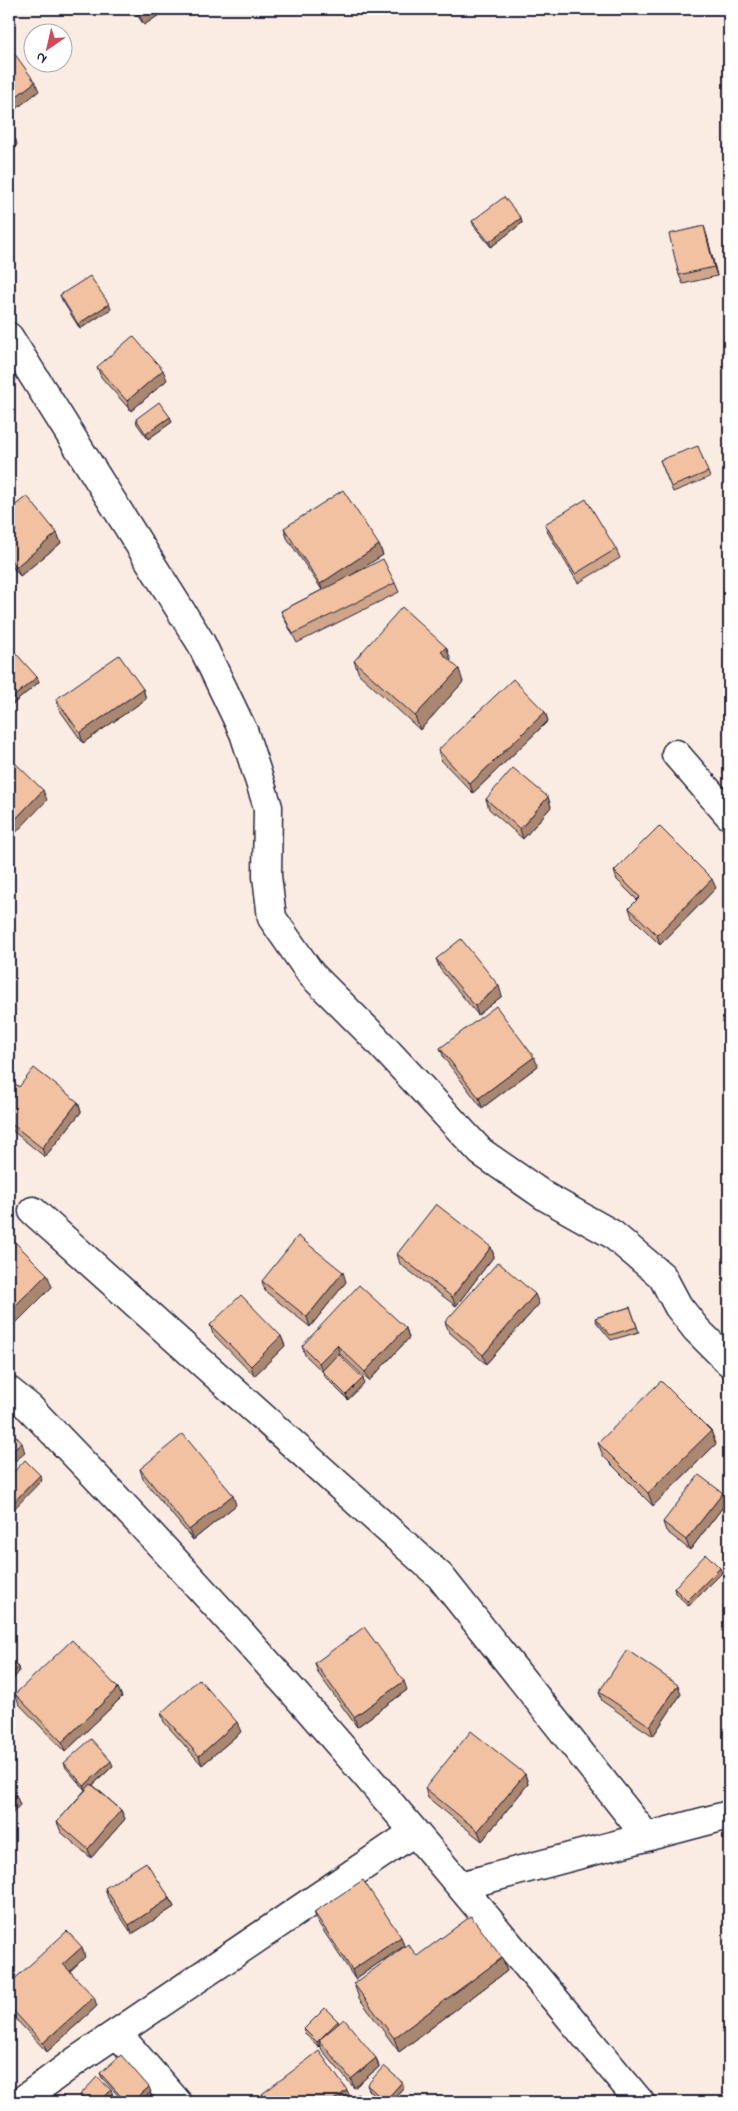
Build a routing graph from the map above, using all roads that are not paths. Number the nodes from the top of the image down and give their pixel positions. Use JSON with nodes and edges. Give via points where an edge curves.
{"nodes":[{"id":1,"x":9,"y":337,"type":"edge"},
{"id":2,"x":676,"y":754,"type":"dead end"},
{"id":3,"x":729,"y":815,"type":"edge"},
{"id":4,"x":33,"y":1211,"type":"dead end"},
{"id":5,"x":729,"y":1362,"type":"edge"},
{"id":6,"x":9,"y":1392,"type":"edge"},
{"id":7,"x":729,"y":1815,"type":"edge"},
{"id":8,"x":414,"y":1832,"type":"junction"},
{"id":9,"x":646,"y":1837,"type":"junction"},
{"id":10,"x":460,"y":1886,"type":"junction"},
{"id":11,"x":117,"y":2033,"type":"junction"},
{"id":12,"x":20,"y":2102,"type":"edge"},
{"id":13,"x":177,"y":2102,"type":"edge"},
{"id":14,"x":640,"y":2102,"type":"edge"}],
"edges":[{"from":1,"to":5,"type":"street","via":[[201,643],[244,733],[268,807],[266,876],[272,918],[311,974],[481,1152],[546,1197],[612,1234],[662,1276],[684,1314]]},
{"from":2,"to":3,"type":"street"},
{"from":4,"to":9,"type":"street","via":[[440,1576]]},
{"from":6,"to":8,"type":"street","via":[[30,1408],[165,1550]]},
{"from":7,"to":9,"type":"street"},
{"from":8,"to":10,"type":"street"},
{"from":8,"to":11,"type":"street"},
{"from":9,"to":10,"type":"street"},
{"from":10,"to":14,"type":"street"},
{"from":11,"to":12,"type":"street"},
{"from":11,"to":13,"type":"street"}]}
